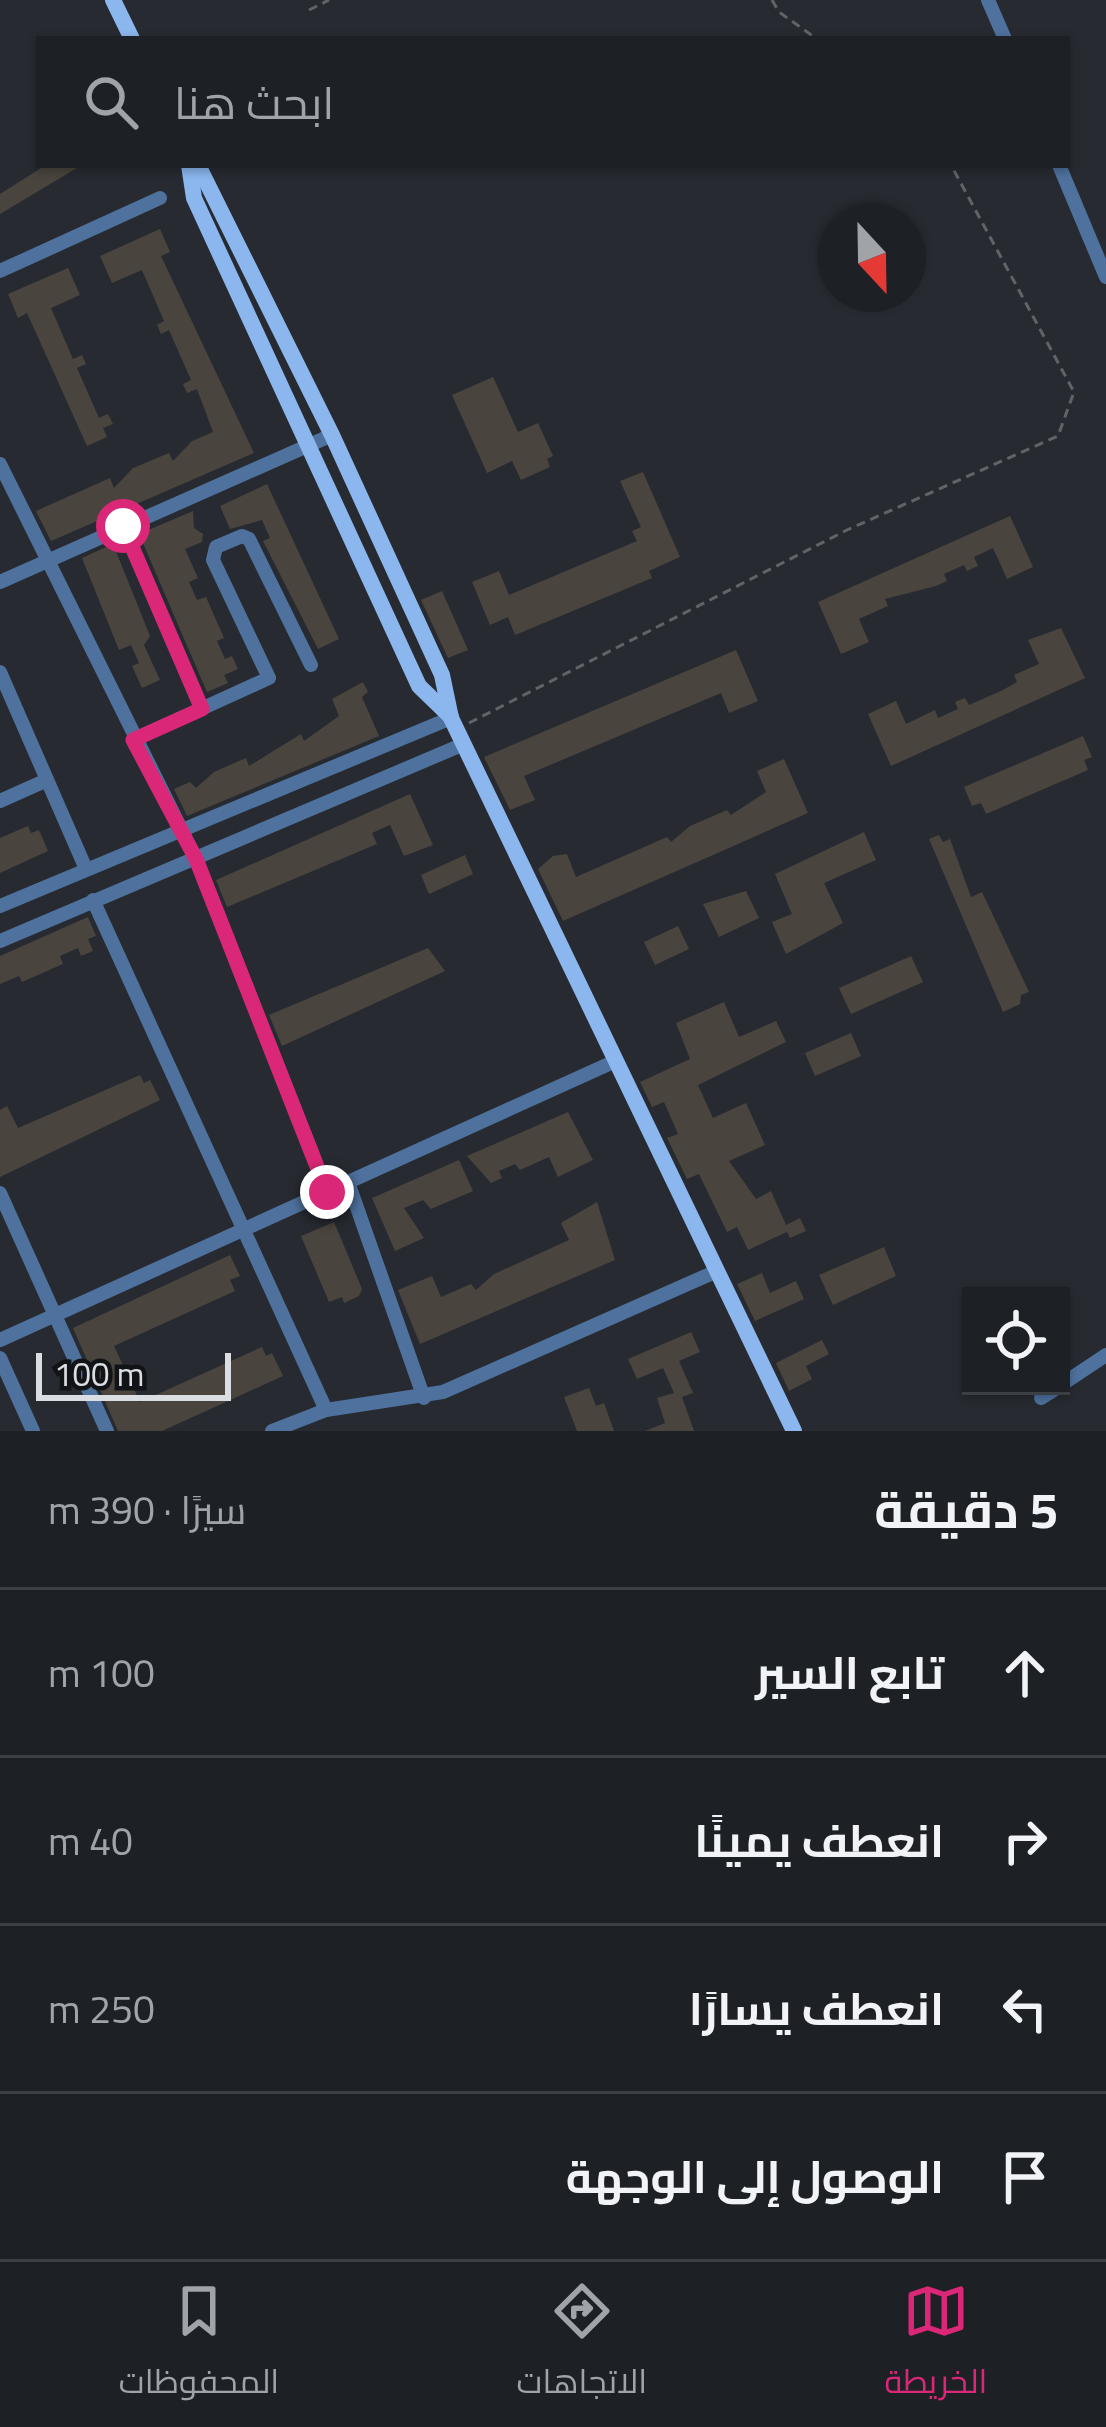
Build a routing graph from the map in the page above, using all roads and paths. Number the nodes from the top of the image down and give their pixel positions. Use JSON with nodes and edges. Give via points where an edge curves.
{"nodes":[{"id":1,"x":113,"y":0,"type":"edge"},
{"id":2,"x":329,"y":0,"type":"edge"},
{"id":3,"x":772,"y":0,"type":"edge"},
{"id":4,"x":988,"y":0,"type":"edge"},
{"id":5,"x":309,"y":10,"type":"dead end"},
{"id":6,"x":131,"y":36,"type":"edge"},
{"id":7,"x":813,"y":36,"type":"edge"},
{"id":8,"x":1004,"y":36,"type":"edge"},
{"id":9,"x":189,"y":168,"type":"edge"},
{"id":10,"x":199,"y":168,"type":"edge"},
{"id":11,"x":953,"y":168,"type":"edge"},
{"id":12,"x":1059,"y":168,"type":"edge"},
{"id":13,"x":160,"y":198,"type":"dead end"},
{"id":14,"x":0,"y":271,"type":"edge"},
{"id":15,"x":1106,"y":277,"type":"edge"},
{"id":16,"x":332,"y":434,"type":"junction"},
{"id":17,"x":308,"y":446,"type":"junction"},
{"id":18,"x":0,"y":464,"type":"edge"},
{"id":19,"x":123,"y":526,"type":"junction"},
{"id":20,"x":44,"y":560,"type":"junction"},
{"id":21,"x":0,"y":582,"type":"edge"},
{"id":22,"x":311,"y":664,"type":"dead end"},
{"id":23,"x":0,"y":672,"type":"edge"},
{"id":24,"x":202,"y":709,"type":"junction"},
{"id":25,"x":457,"y":730,"type":"junction"},
{"id":26,"x":133,"y":740,"type":"junction"},
{"id":27,"x":47,"y":780,"type":"junction"},
{"id":28,"x":0,"y":801,"type":"edge"},
{"id":29,"x":177,"y":831,"type":"junction"},
{"id":30,"x":196,"y":859,"type":"junction"},
{"id":31,"x":86,"y":869,"type":"junction"},
{"id":32,"x":58,"y":881,"type":"junction"},
{"id":33,"x":93,"y":900,"type":"junction"},
{"id":34,"x":0,"y":906,"type":"edge"},
{"id":35,"x":70,"y":909,"type":"junction"},
{"id":36,"x":0,"y":941,"type":"edge"},
{"id":37,"x":613,"y":1062,"type":"junction"},
{"id":38,"x":348,"y":1182,"type":"junction"},
{"id":39,"x":327,"y":1192,"type":"junction"},
{"id":40,"x":0,"y":1193,"type":"edge"},
{"id":41,"x":244,"y":1229,"type":"junction"},
{"id":42,"x":717,"y":1271,"type":"junction"},
{"id":43,"x":54,"y":1316,"type":"junction"},
{"id":44,"x":0,"y":1340,"type":"edge"},
{"id":45,"x":1106,"y":1355,"type":"edge"},
{"id":46,"x":0,"y":1358,"type":"edge"},
{"id":47,"x":1070,"y":1379,"type":"edge"},
{"id":48,"x":1046,"y":1395,"type":"edge"},
{"id":49,"x":424,"y":1398,"type":"junction"},
{"id":50,"x":1041,"y":1398,"type":"dead end"},
{"id":51,"x":326,"y":1410,"type":"junction"},
{"id":52,"x":33,"y":1431,"type":"edge"},
{"id":53,"x":107,"y":1431,"type":"edge"},
{"id":54,"x":272,"y":1431,"type":"edge"},
{"id":55,"x":794,"y":1431,"type":"edge"}],
"edges":[{"from":1,"to":6,"type":"main road"},
{"from":2,"to":5,"type":"path"},
{"from":3,"to":7,"type":"path"},
{"from":4,"to":8,"type":"street"},
{"from":9,"to":17,"type":"main road","via":[[194,198]]},
{"from":10,"to":16,"type":"main road"},
{"from":11,"to":25,"type":"path","via":[[1074,392],[1058,436],[847,530]]},
{"from":12,"to":15,"type":"street"},
{"from":13,"to":14,"type":"street"},
{"from":16,"to":17,"type":"street"},
{"from":16,"to":25,"type":"main road","via":[[442,674]]},
{"from":17,"to":19,"type":"street"},
{"from":17,"to":25,"type":"main road","via":[[419,686]]},
{"from":18,"to":20,"type":"street"},
{"from":19,"to":20,"type":"street"},
{"from":19,"to":24,"type":"street"},
{"from":20,"to":21,"type":"street"},
{"from":20,"to":26,"type":"street"},
{"from":22,"to":24,"type":"street","via":[[249,539],[229,541],[213,560],[269,678]]},
{"from":23,"to":27,"type":"street"},
{"from":24,"to":26,"type":"street"},
{"from":25,"to":29,"type":"street"},
{"from":25,"to":30,"type":"street"},
{"from":25,"to":37,"type":"main road"},
{"from":26,"to":29,"type":"street"},
{"from":27,"to":28,"type":"street"},
{"from":27,"to":31,"type":"street"},
{"from":29,"to":30,"type":"street"},
{"from":29,"to":31,"type":"street"},
{"from":30,"to":33,"type":"street"},
{"from":30,"to":39,"type":"street"},
{"from":31,"to":32,"type":"street"},
{"from":32,"to":34,"type":"street"},
{"from":32,"to":35,"type":"street"},
{"from":33,"to":35,"type":"street"},
{"from":33,"to":41,"type":"street"},
{"from":35,"to":36,"type":"street"},
{"from":37,"to":38,"type":"street"},
{"from":37,"to":42,"type":"main road"},
{"from":38,"to":39,"type":"street"},
{"from":38,"to":49,"type":"street"},
{"from":39,"to":41,"type":"street"},
{"from":40,"to":43,"type":"street"},
{"from":41,"to":43,"type":"street"},
{"from":41,"to":51,"type":"street"},
{"from":42,"to":49,"type":"street"},
{"from":42,"to":55,"type":"main road"},
{"from":43,"to":44,"type":"street"},
{"from":43,"to":53,"type":"street"},
{"from":45,"to":47,"type":"street"},
{"from":46,"to":52,"type":"street"},
{"from":48,"to":50,"type":"street"},
{"from":49,"to":51,"type":"street"},
{"from":51,"to":54,"type":"street"}]}
